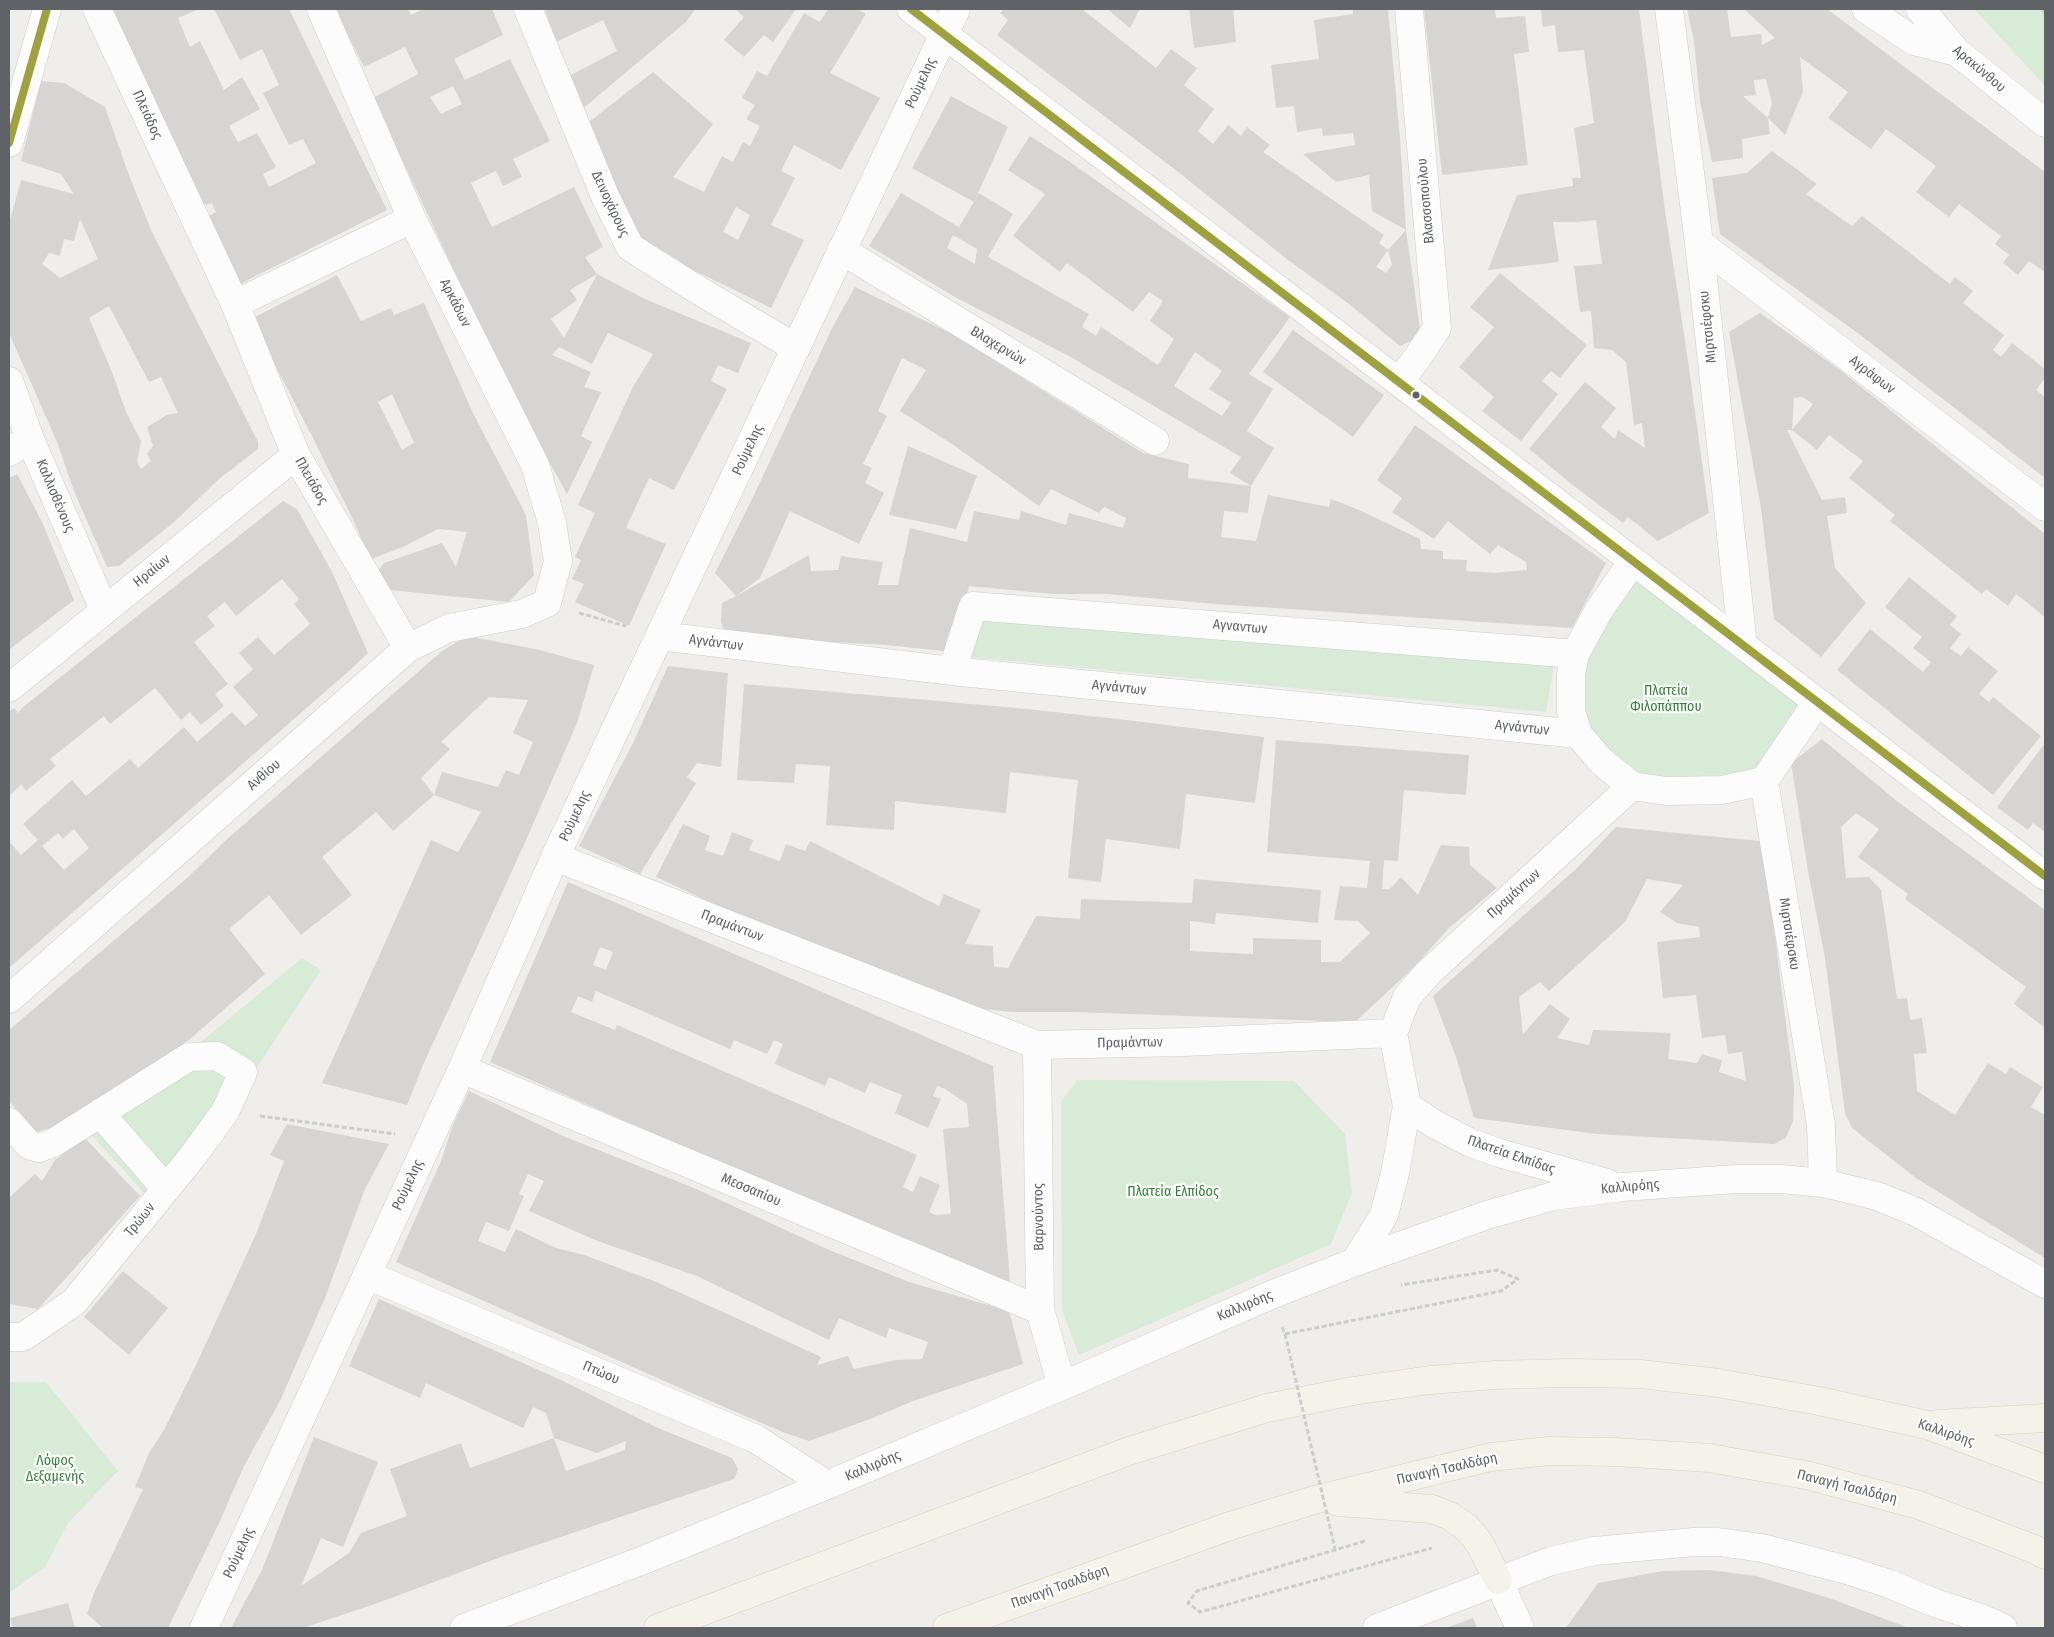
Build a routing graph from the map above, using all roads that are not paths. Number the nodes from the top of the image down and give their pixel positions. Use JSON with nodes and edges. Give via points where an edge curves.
{"nodes":[{"id":1,"x":47,"y":9,"type":"edge"},
{"id":2,"x":97,"y":9,"type":"edge"},
{"id":3,"x":321,"y":9,"type":"edge"},
{"id":4,"x":528,"y":9,"type":"edge"},
{"id":5,"x":911,"y":9,"type":"edge"},
{"id":6,"x":956,"y":9,"type":"edge"},
{"id":7,"x":1409,"y":9,"type":"edge"},
{"id":8,"x":1669,"y":9,"type":"edge"},
{"id":9,"x":1866,"y":9,"type":"edge"},
{"id":10,"x":1920,"y":9,"type":"edge"},
{"id":11,"x":944,"y":34,"type":"junction"},
{"id":12,"x":1957,"y":52,"type":"junction"},
{"id":13,"x":2045,"y":123,"type":"edge"},
{"id":14,"x":9,"y":143,"type":"edge"},
{"id":15,"x":412,"y":219,"type":"junction"},
{"id":16,"x":1699,"y":243,"type":"junction"},
{"id":17,"x":841,"y":250,"type":"junction"},
{"id":18,"x":235,"y":304,"type":"junction"},
{"id":19,"x":796,"y":348,"type":"junction"},
{"id":20,"x":9,"y":382,"type":"edge"},
{"id":21,"x":1399,"y":382,"type":"junction"},
{"id":22,"x":1155,"y":441,"type":"dead end"},
{"id":23,"x":20,"y":445,"type":"edge"},
{"id":24,"x":296,"y":455,"type":"junction"},
{"id":25,"x":2045,"y":507,"type":"edge"},
{"id":26,"x":1633,"y":561,"type":"junction"},
{"id":27,"x":547,"y":603,"type":"joint"},
{"id":28,"x":104,"y":610,"type":"junction"},
{"id":29,"x":660,"y":636,"type":"junction"},
{"id":30,"x":1743,"y":645,"type":"junction"},
{"id":31,"x":408,"y":648,"type":"junction"},
{"id":32,"x":1575,"y":654,"type":"junction"},
{"id":33,"x":952,"y":671,"type":"junction"},
{"id":34,"x":9,"y":688,"type":"edge"},
{"id":35,"x":1817,"y":702,"type":"junction"},
{"id":36,"x":1578,"y":734,"type":"junction"},
{"id":37,"x":1764,"y":781,"type":"junction"},
{"id":38,"x":1632,"y":786,"type":"junction"},
{"id":39,"x":555,"y":857,"type":"junction"},
{"id":40,"x":2045,"y":876,"type":"edge"},
{"id":41,"x":9,"y":999,"type":"edge"},
{"id":42,"x":1393,"y":1033,"type":"junction"},
{"id":43,"x":1037,"y":1045,"type":"junction"},
{"id":44,"x":462,"y":1069,"type":"junction"},
{"id":45,"x":1407,"y":1106,"type":"junction"},
{"id":46,"x":100,"y":1113,"type":"junction"},
{"id":47,"x":9,"y":1122,"type":"edge"},
{"id":48,"x":1823,"y":1183,"type":"junction"},
{"id":49,"x":1622,"y":1187,"type":"junction"},
{"id":50,"x":166,"y":1189,"type":"junction"},
{"id":51,"x":1355,"y":1262,"type":"junction"},
{"id":52,"x":367,"y":1275,"type":"junction"},
{"id":53,"x":2045,"y":1284,"type":"edge"},
{"id":54,"x":1040,"y":1310,"type":"junction"},
{"id":55,"x":9,"y":1337,"type":"edge"},
{"id":56,"x":1062,"y":1386,"type":"junction"},
{"id":57,"x":2045,"y":1418,"type":"edge"},
{"id":58,"x":1926,"y":1425,"type":"junction"},
{"id":59,"x":2045,"y":1469,"type":"edge"},
{"id":60,"x":827,"y":1485,"type":"junction"},
{"id":61,"x":1314,"y":1500,"type":"junction"},
{"id":62,"x":2045,"y":1555,"type":"edge"},
{"id":63,"x":1498,"y":1580,"type":"junction"},
{"id":64,"x":204,"y":1628,"type":"edge"},
{"id":65,"x":464,"y":1628,"type":"edge"},
{"id":66,"x":658,"y":1628,"type":"edge"},
{"id":67,"x":947,"y":1628,"type":"edge"},
{"id":68,"x":1377,"y":1628,"type":"edge"},
{"id":69,"x":1520,"y":1628,"type":"edge"},
{"id":70,"x":2003,"y":1628,"type":"edge"}],
"edges":[{"from":1,"to":14,"type":"street"},
{"from":2,"to":18,"type":"street","name":"Πλειάδος"},
{"from":3,"to":15,"type":"street","name":"Αρκάδων"},
{"from":4,"to":19,"type":"street","name":"Δεινοχάρους","via":[[605,196],[630,247]]},
{"from":5,"to":11,"type":"street"},
{"from":6,"to":11,"type":"street","name":"Ρούμελης"},
{"from":7,"to":21,"type":"street","name":"Βλασσοπούλου","via":[[1437,328]]},
{"from":8,"to":16,"type":"street","name":"Μιρτσιέφσκυ"},
{"from":9,"to":12,"type":"street","via":[[1914,41]]},
{"from":10,"to":12,"type":"street","name":"Αρακύνθου"},
{"from":11,"to":17,"type":"street","name":"Ρούμελης"},
{"from":11,"to":21,"type":"street"},
{"from":12,"to":13,"type":"street","name":"Αρακύνθου"},
{"from":15,"to":18,"type":"street"},
{"from":15,"to":27,"type":"street","name":"Αρκάδων","via":[[535,465],[552,523],[558,561]]},
{"from":16,"to":25,"type":"street","name":"Αγράφων"},
{"from":16,"to":30,"type":"street","name":"Μιρτσιέφσκυ"},
{"from":17,"to":19,"type":"street","name":"Ρούμελης"},
{"from":17,"to":22,"type":"street","name":"Βλαχερνών"},
{"from":18,"to":24,"type":"street","name":"Πλειάδος"},
{"from":19,"to":29,"type":"street","name":"Ρούμελης"},
{"from":20,"to":23,"type":"street","name":"Καλλισθένους"},
{"from":21,"to":26,"type":"street"},
{"from":23,"to":28,"type":"street","name":"Καλλισθένους"},
{"from":24,"to":28,"type":"street","name":"Ηραίων"},
{"from":24,"to":31,"type":"street","name":"Πλειάδος"},
{"from":26,"to":30,"type":"street"},
{"from":26,"to":32,"type":"street","via":[[1599,610]]},
{"from":27,"to":31,"type":"street","name":"Ανθίου","via":[[522,614],[449,628]]},
{"from":28,"to":34,"type":"street","name":"Ηραίων"},
{"from":29,"to":33,"type":"street","name":"Αγνάντων"},
{"from":29,"to":39,"type":"street","name":"Ρούμελης"},
{"from":30,"to":35,"type":"street"},
{"from":31,"to":41,"type":"street","name":"Ανθίου"},
{"from":32,"to":33,"type":"street","name":"Αγναντων","via":[[973,606]]},
{"from":32,"to":36,"type":"street","via":[[1571,674],[1571,711]]},
{"from":33,"to":36,"type":"street","name":"Αγνάντων"},
{"from":35,"to":37,"type":"street"},
{"from":35,"to":40,"type":"street"},
{"from":36,"to":38,"type":"street","via":[[1601,761]]},
{"from":37,"to":38,"type":"street","via":[[1722,790],[1666,791]]},
{"from":37,"to":48,"type":"street","name":"Μιρτσιέφσκυ","via":[[1821,1126]]},
{"from":38,"to":42,"type":"street","name":"Πραμάντων","via":[[1428,973],[1407,997]]},
{"from":39,"to":43,"type":"street","name":"Πραμάντων"},
{"from":39,"to":44,"type":"street","name":"Ρούμελης"},
{"from":42,"to":43,"type":"street","name":"Πραμάντων"},
{"from":42,"to":45,"type":"street"},
{"from":43,"to":54,"type":"street","name":"Βαρνούντος"},
{"from":44,"to":52,"type":"street","name":"Ρούμελης"},
{"from":44,"to":54,"type":"street","name":"Μεσσαπίου"},
{"from":45,"to":49,"type":"street","name":"Πλατεία Ελπίδας","via":[[1436,1125],[1499,1154]]},
{"from":45,"to":51,"type":"street","via":[[1384,1215]]},
{"from":46,"to":47,"type":"street","via":[[53,1143],[38,1148],[29,1144]]},
{"from":46,"to":50,"type":"street"},
{"from":46,"to":50,"type":"street","name":"Τρώων","via":[[189,1057],[217,1056],[243,1072],[225,1112]]},
{"from":48,"to":49,"type":"street","name":"Καλλιρόης","via":[[1737,1179]]},
{"from":48,"to":53,"type":"street","name":"Καλλιρόης","via":[[1877,1196],[1916,1212]]},
{"from":49,"to":51,"type":"street","name":"Καλλιρόης","via":[[1554,1196],[1487,1215]]},
{"from":50,"to":55,"type":"street","name":"Τρώων","via":[[74,1302],[23,1337]]},
{"from":51,"to":56,"type":"street","name":"Καλλιρόης"},
{"from":52,"to":60,"type":"street","name":"Πτώου","via":[[756,1439]]},
{"from":52,"to":64,"type":"street","name":"Ρούμελης"},
{"from":54,"to":56,"type":"street","name":"Βαρνούντος"},
{"from":56,"to":60,"type":"street","name":"Καλλιρόης"},
{"from":57,"to":58,"type":"main road"},
{"from":58,"to":59,"type":"main road","name":"Καλλιρόης"},
{"from":58,"to":66,"type":"main road","name":"Καλλιρόης","via":[[1819,1401],[1718,1383],[1641,1374],[1496,1375],[1353,1391],[1267,1408],[1129,1451]]},
{"from":60,"to":65,"type":"street","name":"Καλλιρόης","via":[[646,1559]]},
{"from":61,"to":62,"type":"main road","name":"Παναγή Τσαλδάρη","via":[[1491,1457],[1559,1451],[1709,1458],[1806,1474],[1919,1505]]},
{"from":61,"to":63,"type":"main road","via":[[1432,1509],[1459,1522],[1474,1536]]},
{"from":61,"to":67,"type":"main road","name":"Παναγή Τσαλδάρη","via":[[1230,1526]]},
{"from":63,"to":68,"type":"street"},
{"from":63,"to":69,"type":"street"},
{"from":63,"to":70,"type":"street","via":[[1551,1561],[1594,1551],[1718,1542],[1762,1548],[1847,1570]]}]}
